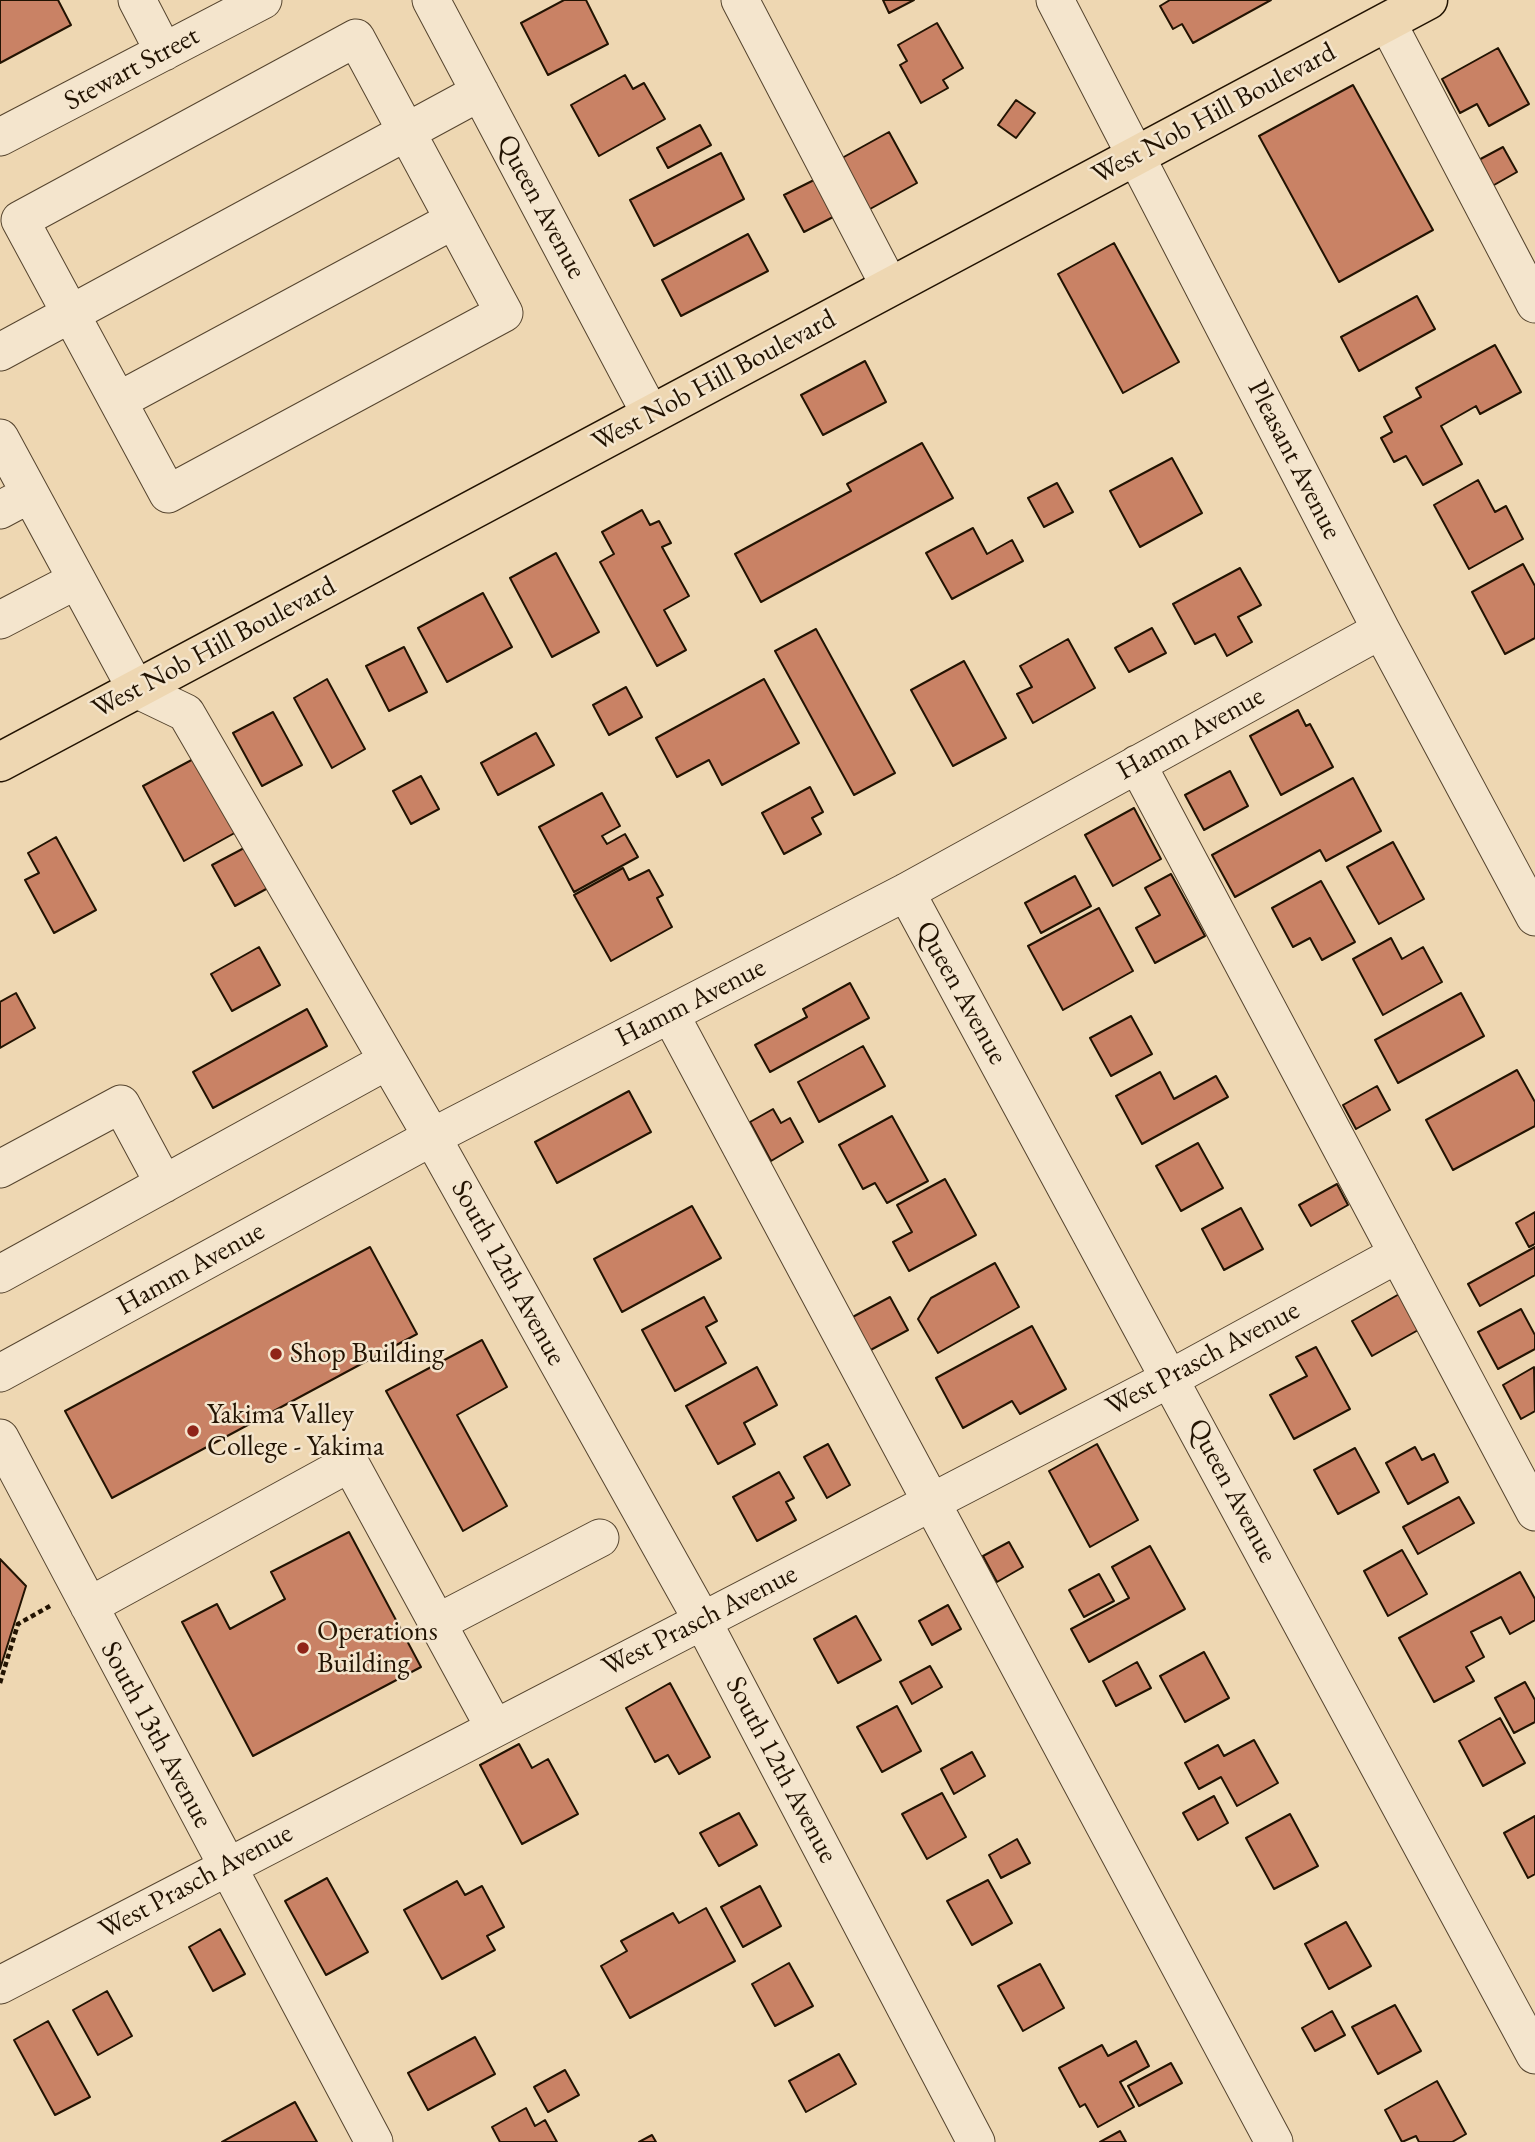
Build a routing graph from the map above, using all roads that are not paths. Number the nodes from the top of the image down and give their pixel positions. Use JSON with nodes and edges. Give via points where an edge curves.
{"nodes":[{"id":1,"x":137,"y":0,"type":"edge"},
{"id":2,"x":263,"y":0,"type":"edge"},
{"id":3,"x":431,"y":0,"type":"edge"},
{"id":4,"x":740,"y":0,"type":"edge"},
{"id":5,"x":1055,"y":0,"type":"edge"},
{"id":6,"x":1412,"y":7,"type":"edge"},
{"id":7,"x":164,"y":52,"type":"junction"},
{"id":8,"x":480,"y":92,"type":"junction"},
{"id":9,"x":406,"y":132,"type":"junction"},
{"id":10,"x":0,"y":137,"type":"edge"},
{"id":11,"x":1137,"y":155,"type":"junction"},
{"id":12,"x":454,"y":220,"type":"junction"},
{"id":13,"x":890,"y":287,"type":"junction"},
{"id":14,"x":1535,"y":304,"type":"edge"},
{"id":15,"x":71,"y":314,"type":"junction"},
{"id":16,"x":0,"y":352,"type":"edge"},
{"id":17,"x":118,"y":401,"type":"junction"},
{"id":18,"x":651,"y":415,"type":"junction"},
{"id":19,"x":0,"y":438,"type":"edge"},
{"id":20,"x":15,"y":502,"type":"edge"},
{"id":21,"x":77,"y":579,"type":"junction"},
{"id":22,"x":0,"y":620,"type":"edge"},
{"id":23,"x":1381,"y":630,"type":"junction"},
{"id":24,"x":136,"y":689,"type":"junction"},
{"id":25,"x":0,"y":762,"type":"edge"},
{"id":26,"x":1137,"y":764,"type":"junction"},
{"id":27,"x":906,"y":891,"type":"junction"},
{"id":28,"x":1535,"y":917,"type":"edge"},
{"id":29,"x":670,"y":1014,"type":"junction"},
{"id":30,"x":387,"y":1061,"type":"junction"},
{"id":31,"x":432,"y":1137,"type":"junction"},
{"id":32,"x":0,"y":1169,"type":"edge"},
{"id":33,"x":164,"y":1184,"type":"junction"},
{"id":34,"x":1398,"y":1254,"type":"junction"},
{"id":35,"x":0,"y":1274,"type":"edge"},
{"id":36,"x":0,"y":1373,"type":"edge"},
{"id":37,"x":1171,"y":1378,"type":"junction"},
{"id":38,"x":0,"y":1438,"type":"edge"},
{"id":39,"x":933,"y":1501,"type":"junction"},
{"id":40,"x":1535,"y":1512,"type":"edge"},
{"id":41,"x":600,"y":1538,"type":"dead end"},
{"id":42,"x":72,"y":1605,"type":"junction"},
{"id":43,"x":702,"y":1620,"type":"junction"},
{"id":44,"x":437,"y":1623,"type":"junction"},
{"id":45,"x":494,"y":1727,"type":"junction"},
{"id":46,"x":225,"y":1866,"type":"junction"},
{"id":47,"x":0,"y":1985,"type":"edge"},
{"id":48,"x":1535,"y":2055,"type":"edge"},
{"id":49,"x":374,"y":2142,"type":"edge"},
{"id":50,"x":976,"y":2142,"type":"edge"},
{"id":51,"x":1274,"y":2142,"type":"edge"}],
"edges":[{"from":1,"to":7,"type":"street"},
{"from":2,"to":7,"type":"street","name":"Stewart Street"},
{"from":3,"to":8,"type":"street","name":"Queen Avenue"},
{"from":4,"to":13,"type":"street"},
{"from":5,"to":11,"type":"street","name":"Pleasant Avenue"},
{"from":6,"to":11,"type":"main road","name":"West Nob Hill Boulevard"},
{"from":6,"to":14,"type":"street"},
{"from":7,"to":10,"type":"street","name":"Stewart Street"},
{"from":8,"to":9,"type":"street"},
{"from":8,"to":18,"type":"street","name":"Queen Avenue"},
{"from":9,"to":12,"type":"street"},
{"from":9,"to":15,"type":"street"},
{"from":9,"to":15,"type":"street","via":[[356,38],[20,220]]},
{"from":11,"to":13,"type":"main road","name":"West Nob Hill Boulevard"},
{"from":11,"to":23,"type":"street","name":"Pleasant Avenue"},
{"from":12,"to":17,"type":"street"},
{"from":12,"to":17,"type":"street","via":[[504,313],[168,494]]},
{"from":13,"to":18,"type":"main road","name":"West Nob Hill Boulevard"},
{"from":15,"to":16,"type":"street"},
{"from":15,"to":17,"type":"street"},
{"from":18,"to":24,"type":"main road","name":"West Nob Hill Boulevard"},
{"from":19,"to":20,"type":"street"},
{"from":20,"to":21,"type":"street"},
{"from":21,"to":22,"type":"street"},
{"from":21,"to":24,"type":"street"},
{"from":23,"to":26,"type":"street","name":"Hamm Avenue"},
{"from":23,"to":28,"type":"street","name":"Pleasant Avenue"},
{"from":24,"to":25,"type":"main road","name":"West Nob Hill Boulevard"},
{"from":24,"to":30,"type":"street","name":"South 12th Avenue","via":[[187,713]]},
{"from":26,"to":27,"type":"street","name":"Hamm Avenue"},
{"from":26,"to":34,"type":"street"},
{"from":27,"to":29,"type":"street","name":"Hamm Avenue"},
{"from":27,"to":37,"type":"street","name":"Queen Avenue"},
{"from":29,"to":31,"type":"street","name":"Hamm Avenue"},
{"from":29,"to":39,"type":"street"},
{"from":30,"to":31,"type":"street","name":"South 12th Avenue"},
{"from":30,"to":33,"type":"street"},
{"from":31,"to":36,"type":"street","name":"Hamm Avenue"},
{"from":31,"to":43,"type":"street","name":"South 12th Avenue"},
{"from":32,"to":33,"type":"street","via":[[121,1104]]},
{"from":33,"to":35,"type":"street"},
{"from":34,"to":37,"type":"street","name":"West Prasch Avenue"},
{"from":34,"to":40,"type":"street"},
{"from":37,"to":39,"type":"street","name":"West Prasch Avenue"},
{"from":37,"to":48,"type":"street","name":"Queen Avenue"},
{"from":38,"to":42,"type":"street","name":"South 13th Avenue"},
{"from":39,"to":43,"type":"street","name":"West Prasch Avenue"},
{"from":39,"to":51,"type":"street"},
{"from":41,"to":44,"type":"street"},
{"from":42,"to":44,"type":"street","via":[[350,1463]]},
{"from":42,"to":46,"type":"street","name":"South 13th Avenue"},
{"from":43,"to":45,"type":"street","name":"West Prasch Avenue"},
{"from":43,"to":50,"type":"street","name":"South 12th Avenue"},
{"from":44,"to":45,"type":"street"},
{"from":45,"to":46,"type":"street","name":"West Prasch Avenue"},
{"from":46,"to":47,"type":"street","name":"West Prasch Avenue"},
{"from":46,"to":49,"type":"street","name":"South 13th Avenue"}]}
